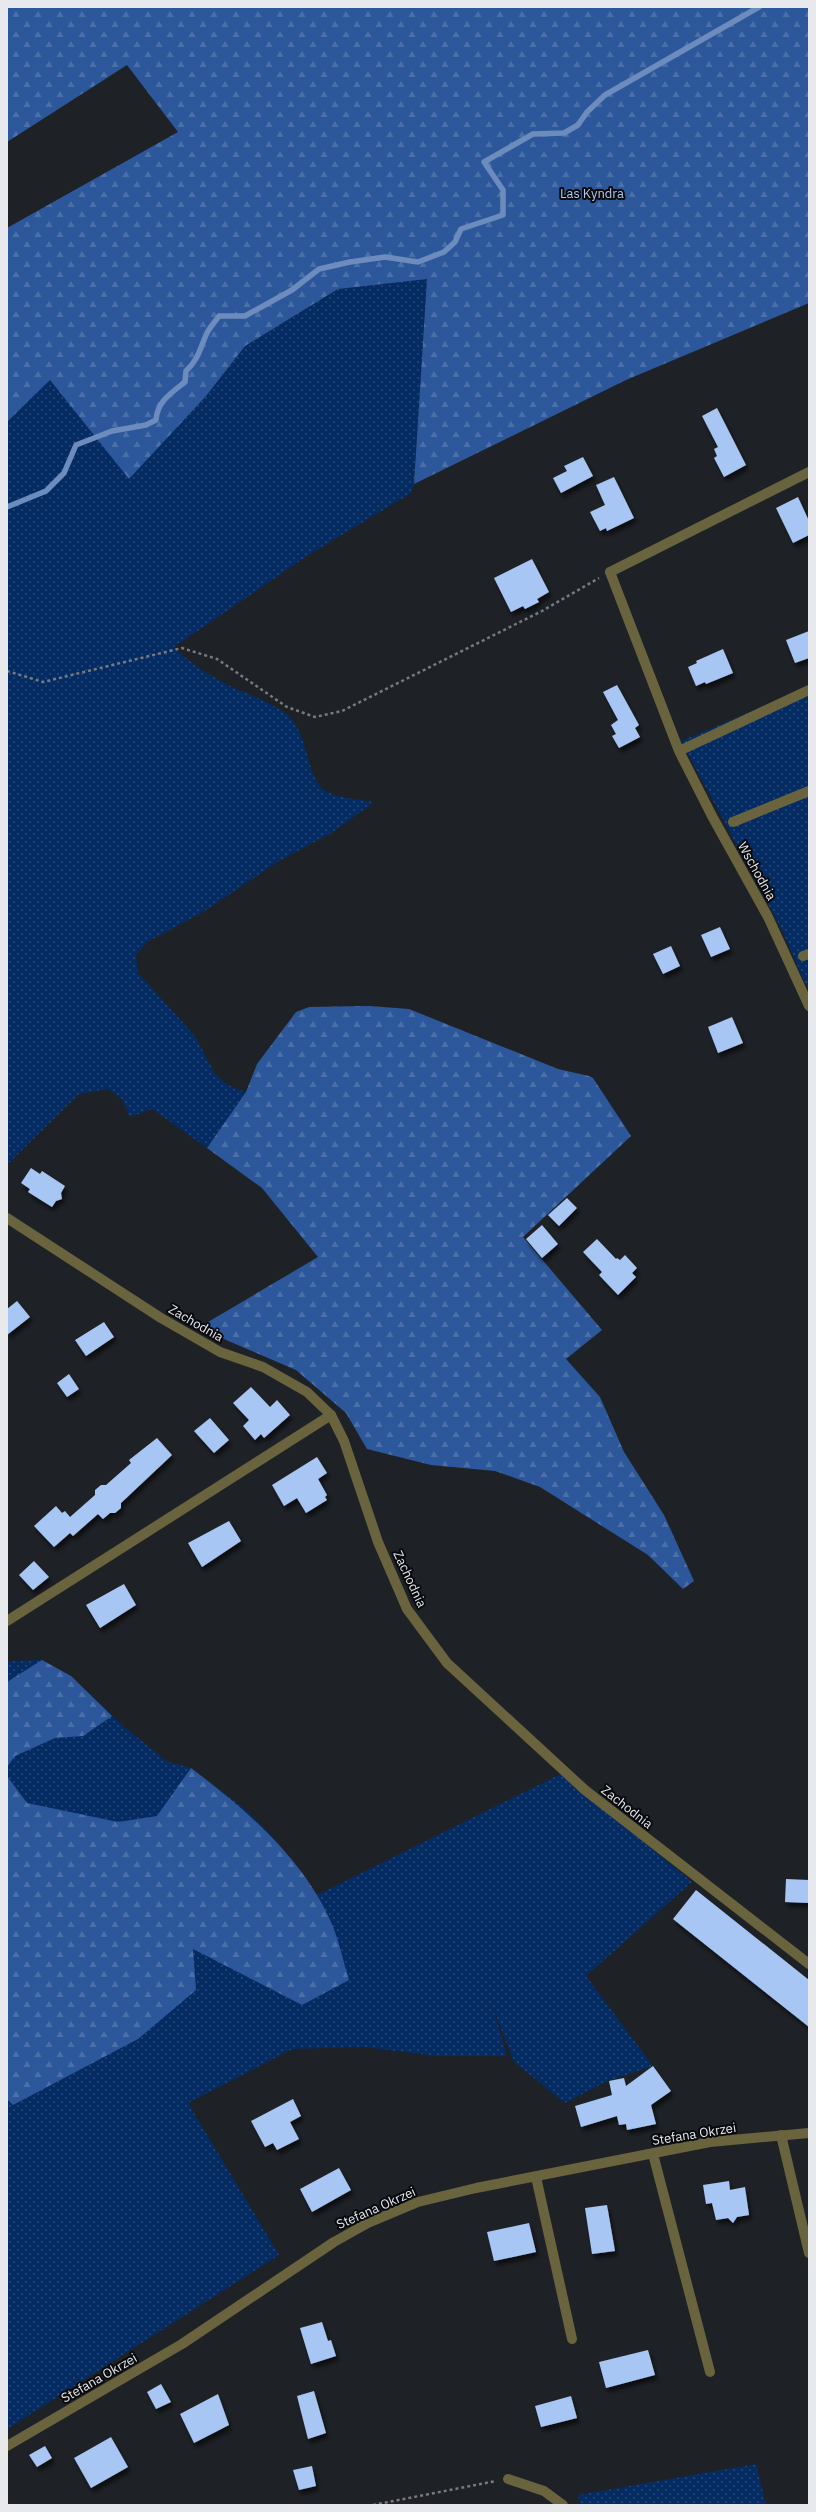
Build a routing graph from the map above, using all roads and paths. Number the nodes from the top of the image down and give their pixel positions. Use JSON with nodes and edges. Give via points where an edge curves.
{"nodes":[{"id":1,"x":809,"y":472,"type":"edge"},
{"id":2,"x":610,"y":572,"type":"junction"},
{"id":3,"x":7,"y":671,"type":"edge"},
{"id":4,"x":809,"y":690,"type":"edge"},
{"id":5,"x":679,"y":751,"type":"junction"},
{"id":6,"x":809,"y":791,"type":"edge"},
{"id":7,"x":734,"y":822,"type":"dead end"},
{"id":8,"x":809,"y":1006,"type":"edge"},
{"id":9,"x":7,"y":1218,"type":"edge"},
{"id":10,"x":330,"y":1415,"type":"junction"},
{"id":11,"x":7,"y":1621,"type":"edge"},
{"id":12,"x":809,"y":1964,"type":"edge"},
{"id":13,"x":809,"y":2133,"type":"edge"},
{"id":14,"x":781,"y":2136,"type":"junction"},
{"id":15,"x":653,"y":2154,"type":"junction"},
{"id":16,"x":536,"y":2177,"type":"junction"},
{"id":17,"x":809,"y":2253,"type":"edge"},
{"id":18,"x":572,"y":2339,"type":"dead end"},
{"id":19,"x":710,"y":2372,"type":"dead end"},
{"id":20,"x":7,"y":2446,"type":"edge"},
{"id":21,"x":508,"y":2479,"type":"joint"},
{"id":22,"x":373,"y":2505,"type":"edge"},
{"id":23,"x":563,"y":2505,"type":"edge"}],
"edges":[{"from":1,"to":2,"type":"street"},
{"from":2,"to":3,"type":"path","via":[[542,611],[342,711],[315,718],[287,708],[217,659],[182,648],[43,682]]},
{"from":2,"to":5,"type":"street","name":"Wschodnia"},
{"from":4,"to":5,"type":"street"},
{"from":5,"to":8,"type":"street","name":"Wschodnia","via":[[768,917]]},
{"from":6,"to":7,"type":"street"},
{"from":9,"to":10,"type":"street","name":"Zachodnia","via":[[161,1318],[220,1352],[263,1367],[307,1392]]},
{"from":10,"to":11,"type":"street"},
{"from":10,"to":12,"type":"street","name":"Zachodnia","via":[[344,1441],[378,1542],[407,1609],[447,1663],[585,1790]]},
{"from":13,"to":14,"type":"street","name":"Stefana Okrzei"},
{"from":14,"to":15,"type":"street","name":"Stefana Okrzei","via":[[710,2142]]},
{"from":14,"to":17,"type":"street"},
{"from":15,"to":16,"type":"street","name":"Stefana Okrzei"},
{"from":15,"to":19,"type":"street"},
{"from":16,"to":18,"type":"street"},
{"from":16,"to":20,"type":"street","name":"Stefana Okrzei","via":[[418,2202],[368,2223],[283,2275],[182,2344]]},
{"from":21,"to":22,"type":"path"},
{"from":21,"to":23,"type":"street","via":[[544,2491]]}]}
